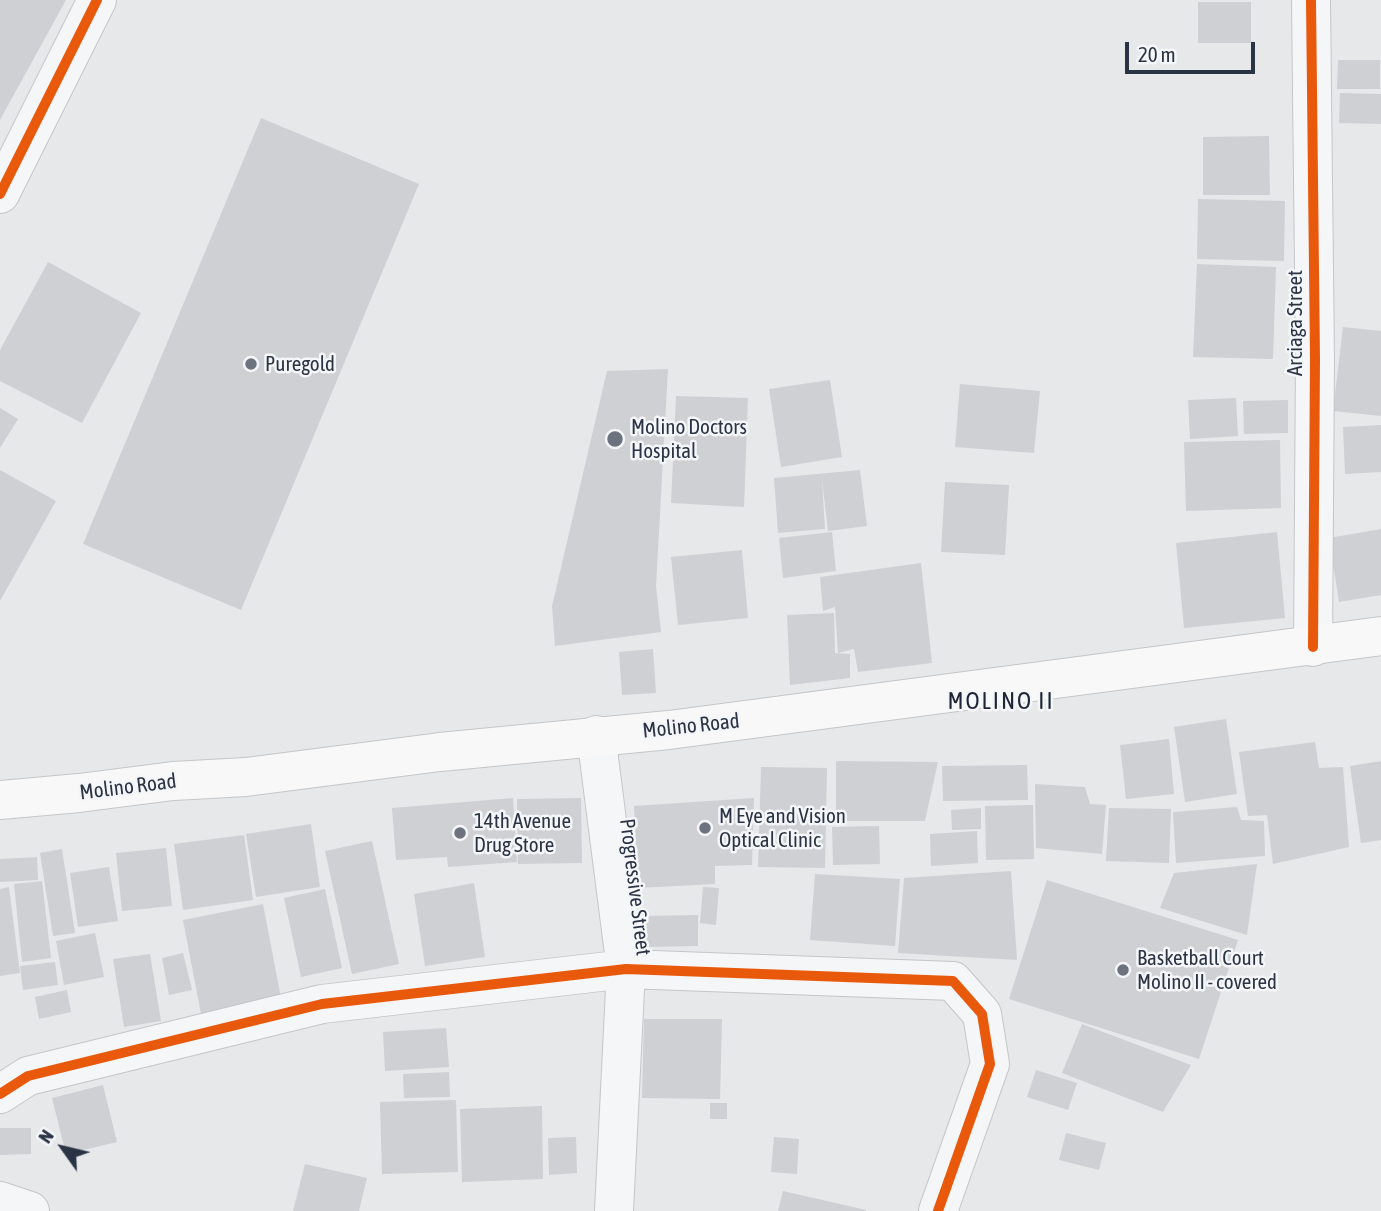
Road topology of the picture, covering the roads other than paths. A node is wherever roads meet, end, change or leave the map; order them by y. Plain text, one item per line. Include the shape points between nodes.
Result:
1 (97, 0) edge
2 (1311, 0) edge
3 (0, 194) edge
4 (1381, 636) edge
5 (1313, 647) junction
6 (596, 735) junction
7 (0, 800) edge
8 (626, 970) junction
9 (0, 1094) edge
10 (0, 1201) edge
11 (30, 1211) edge
12 (614, 1211) edge
13 (938, 1211) edge

1 - 3 street
2 - 5 street, Arciaga Street
4 - 5 main road, Molino Road
5 - 6 main road, Molino Road via 669,730
6 - 7 main road, Molino Road via 246,777
6 - 8 street, Progressive Street
8 - 9 street via 322,1004 28,1076
8 - 12 street, Progressive Street
8 - 13 street via 953,981 982,1014 990,1064
10 - 11 street

